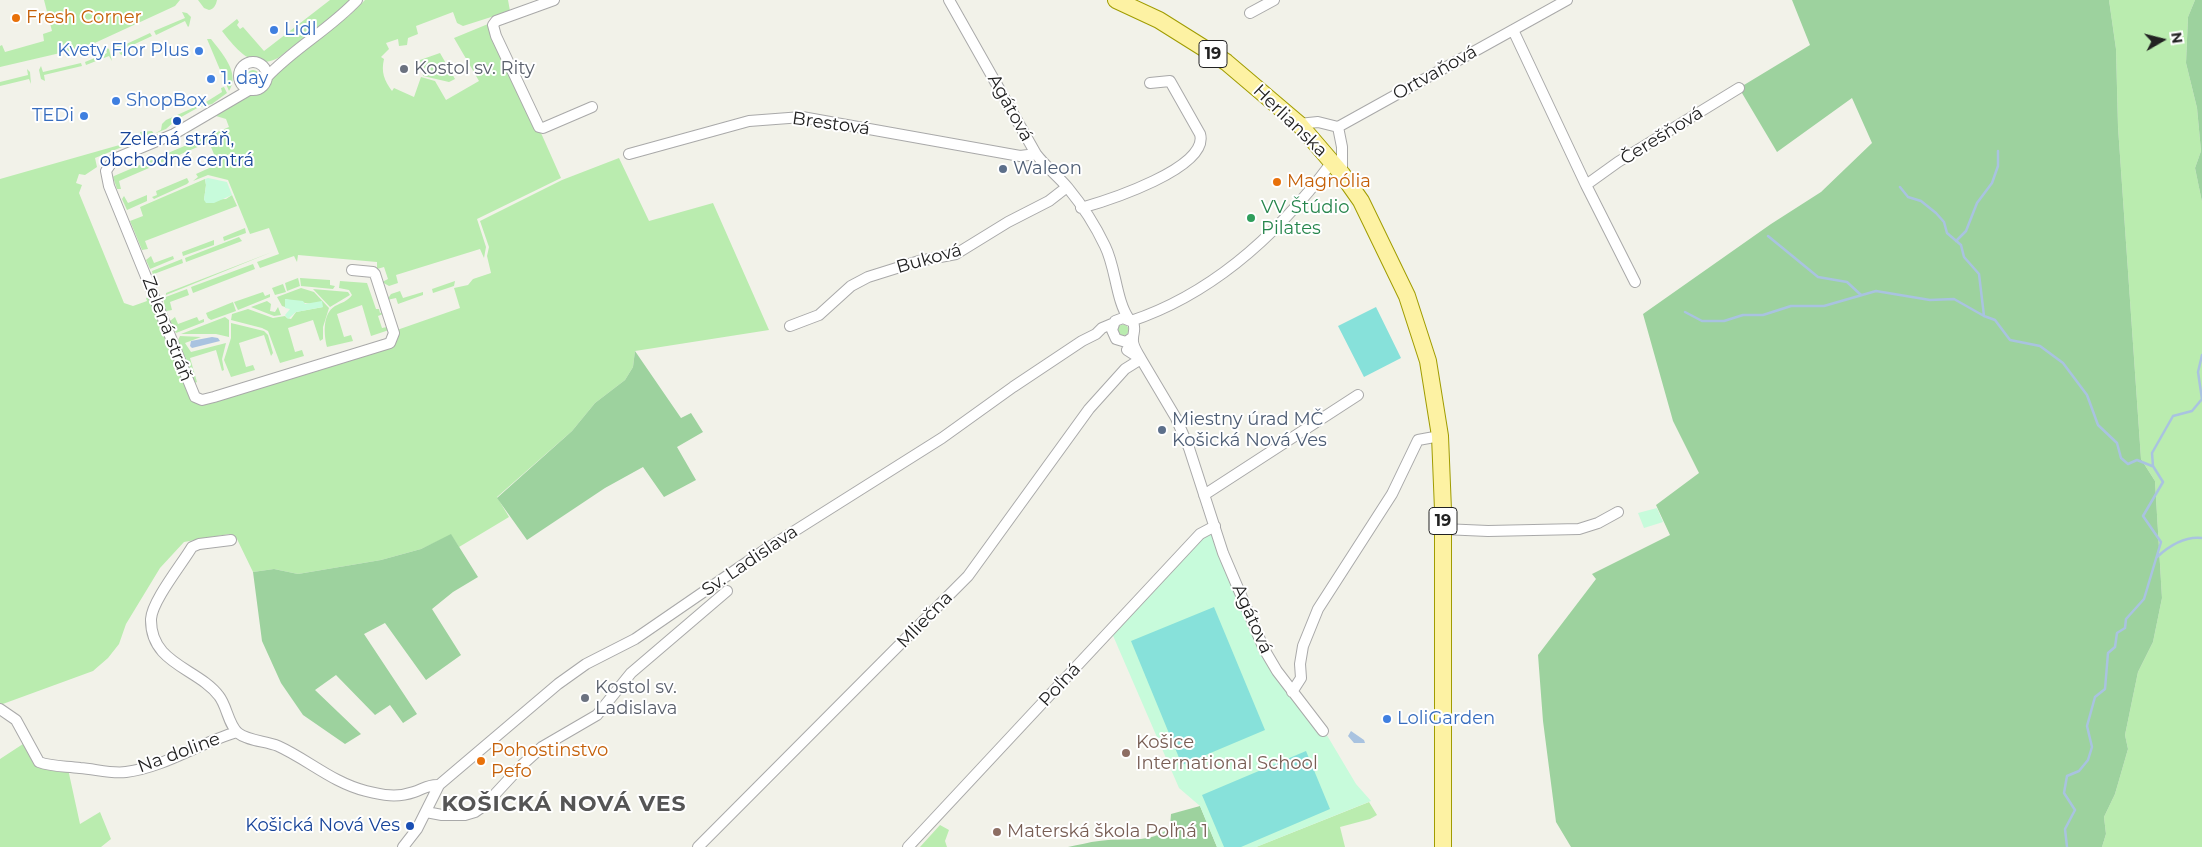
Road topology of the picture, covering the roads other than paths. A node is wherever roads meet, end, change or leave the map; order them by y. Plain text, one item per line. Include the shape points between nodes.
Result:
1 (357, 0) edge
2 (554, 0) edge
3 (949, 0) edge
4 (1116, 0) edge
5 (1274, 0) edge
6 (1567, 0) edge
7 (1250, 13) dead end
8 (1513, 30) junction
9 (284, 60) junction
10 (262, 66) junction
11 (267, 77) junction
12 (240, 81) junction
13 (1150, 83) dead end
14 (1739, 88) dead end
15 (249, 90) junction
16 (230, 102) junction
17 (592, 107) dead end
18 (1299, 124) junction
19 (1338, 127) junction
20 (628, 154) dead end
21 (1036, 154) junction
22 (1337, 168) junction
23 (1586, 185) junction
24 (1067, 187) junction
25 (1082, 208) junction
26 (352, 270) dead end
27 (1635, 282) dead end
28 (1122, 307) junction
29 (1154, 314) junction
30 (1130, 320) junction
31 (1116, 321) junction
32 (790, 326) dead end
33 (1096, 334) junction
34 (1134, 335) junction
35 (1116, 338) junction
36 (1127, 350) junction
37 (1141, 359) junction
38 (1125, 369) junction
39 (1358, 394) dead end
40 (1440, 436) junction
41 (1204, 495) junction
42 (1618, 512) dead end
43 (1215, 526) junction
44 (1443, 530) junction
45 (231, 540) dead end
46 (727, 591) dead end
47 (1292, 692) junction
48 (0, 709) edge
49 (1323, 731) dead end
50 (237, 732) junction
51 (439, 785) junction
52 (426, 812) junction
53 (403, 847) edge
54 (698, 847) edge
55 (908, 847) edge
56 (1443, 847) edge

1 - 9 street, Zelená stráň
2 - 17 street via 494,23 496,36 538,127 543,128
3 - 21 street, Agátová
4 - 18 main road, Herlianska / 19 via 1159,20 1226,62
5 - 7 street
6 - 8 street, Ortvaňová
8 - 19 street, Ortvaňová
8 - 23 street
9 - 10 street, Zelená stráň
9 - 11 street, Zelená stráň
10 - 11 street
10 - 12 street, Zelená stráň via 246,65 240,72
11 - 15 street, Zelená stráň via 261,88
12 - 15 street
12 - 16 street, Zelená stráň
13 - 25 street via 1170,81 1200,134 1199,146 1182,166 1164,176
14 - 23 street, Čerešňová
15 - 16 street, Zelená stráň
16 - 26 street, Zelená stráň via 174,134 114,159 106,171 195,397 202,400 214,397 390,343 394,333 375,274
18 - 19 street via 1318,122
18 - 22 main road, Herlianska / 19
19 - 22 street via 1343,153
20 - 21 street, Brestová via 748,121 802,117 1020,156
21 - 24 street, Agátová
22 - 29 street via 1310,190 1246,257 1194,293
22 - 40 main road, Herlianska / 19 via 1361,201 1407,296 1433,383
23 - 27 street
24 - 25 street, Agátová
24 - 32 street, Buková via 1049,201 956,254 868,277 851,286 819,315
25 - 28 street, Agátová via 1105,245 1114,268
28 - 30 street
28 - 31 street
29 - 30 street
29 - 34 street
30 - 31 street
30 - 34 street via 1135,327
31 - 33 street, Sv. Ladislava
31 - 35 street via 1112,330
33 - 35 street
33 - 51 street, Sv. Ladislava via 942,438 766,549 635,639 586,664
34 - 35 street via 1126,342
34 - 37 street, Agátová
35 - 36 street
36 - 37 street
36 - 38 street
37 - 38 street, Mliečna
37 - 41 street, Agátová via 1176,418
38 - 54 street, Mliečna via 1089,409 968,576
39 - 41 street
40 - 44 main road, 19
40 - 47 street via 1418,440 1392,494 1322,602 1303,646 1301,678
41 - 43 street, Agátová
42 - 44 street via 1578,529
43 - 47 street, Agátová via 1252,622 1277,671
43 - 55 street, Poľná via 1200,534
44 - 56 main road, 19
45 - 50 street, Na doline via 192,547 155,605 151,619 160,649 220,696
46 - 52 street, Sv. Ladislava via 631,673 597,715 542,747 485,805 465,815 442,816
47 - 49 street, Agátová
48 - 50 street, Na doline via 16,720 39,762 112,772 158,764
50 - 51 street, Na doline via 275,744 344,783 363,790 396,796 432,784
51 - 52 street, Sv. Ladislava
52 - 53 street, Sv. Ladislava

